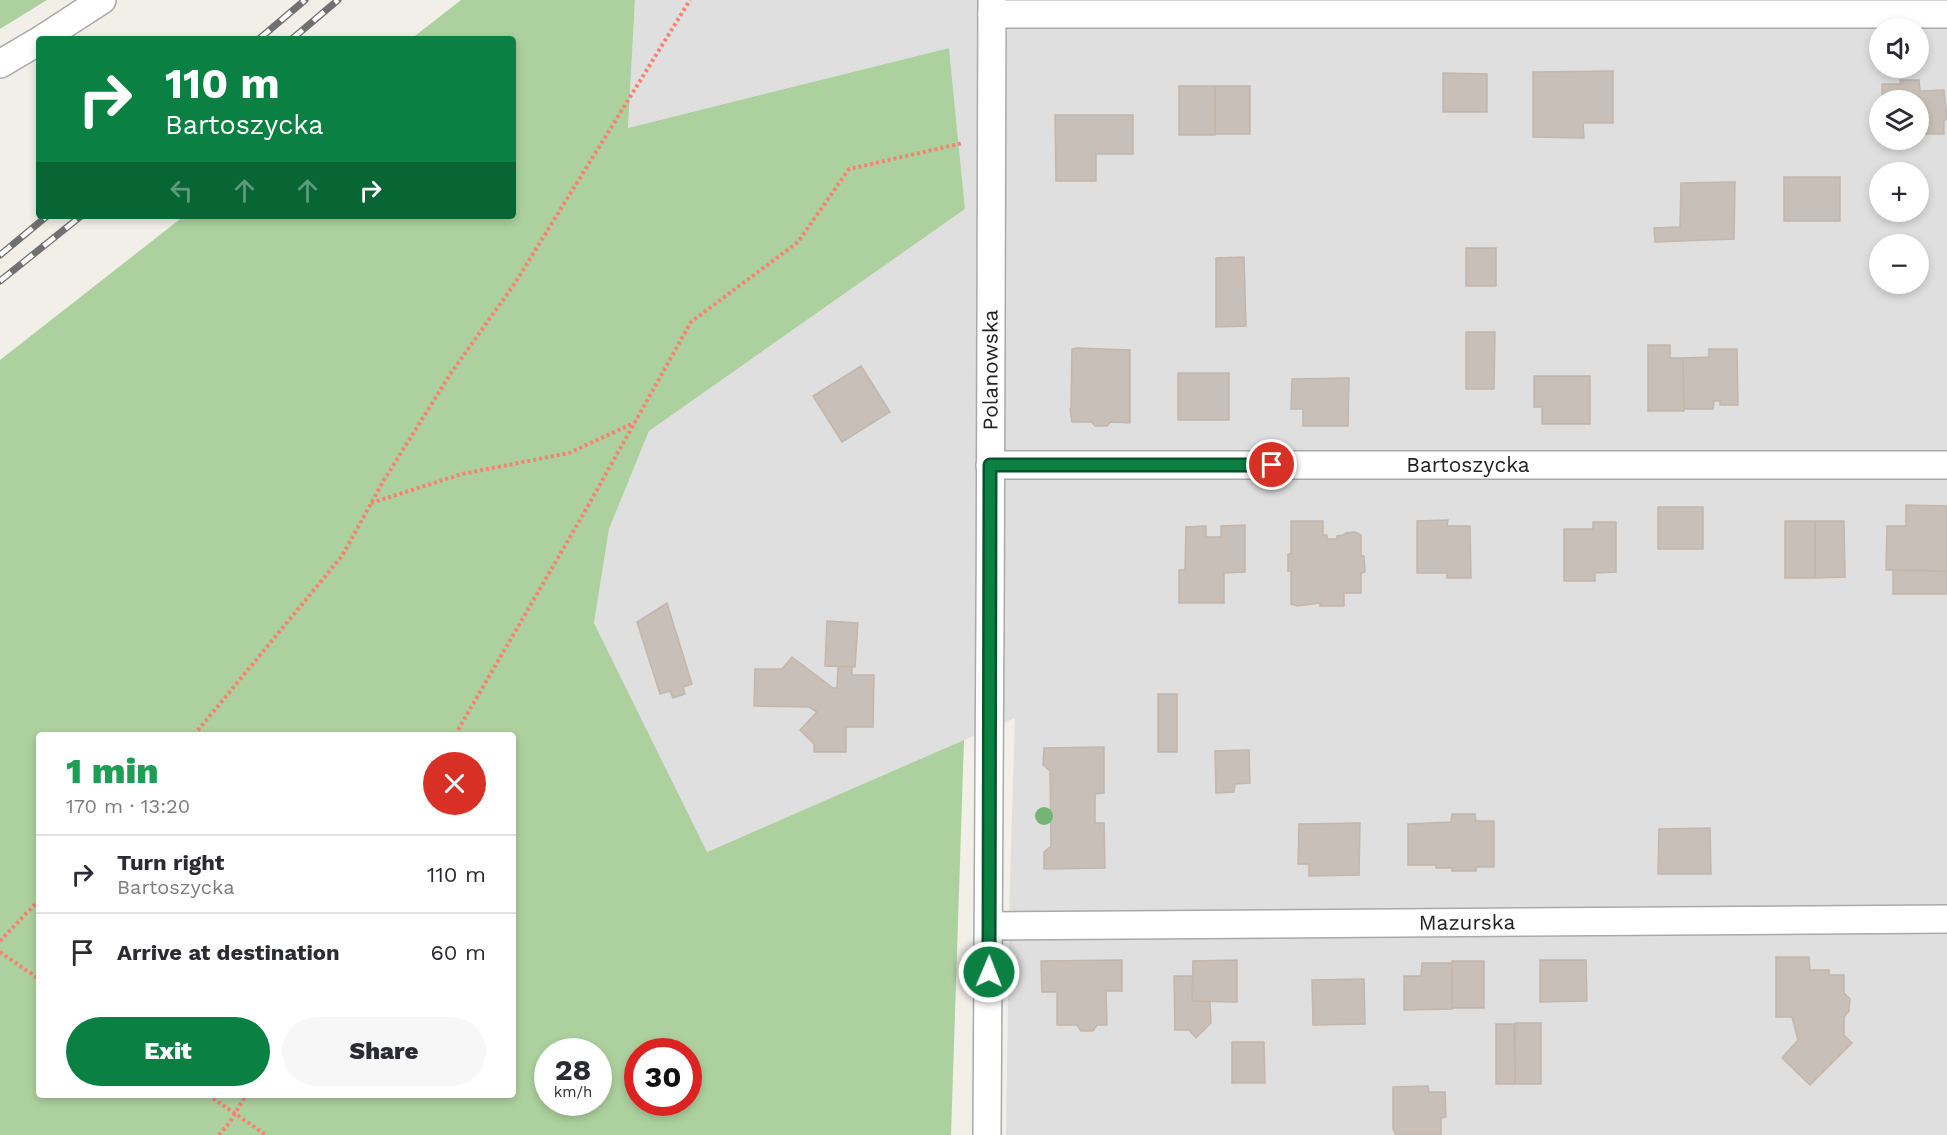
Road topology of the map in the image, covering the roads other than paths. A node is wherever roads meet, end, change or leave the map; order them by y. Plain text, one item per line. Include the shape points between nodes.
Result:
1 (102, 0) edge
2 (992, 7) edge
3 (1947, 14) edge
4 (46, 36) edge
5 (36, 42) edge
6 (0, 64) edge
7 (990, 465) junction
8 (1947, 465) edge
9 (1947, 919) edge
10 (989, 926) junction
11 (987, 1135) edge

1 - 4 street
2 - 3 street
2 - 7 street, Polanowska
5 - 6 street
7 - 8 street, Bartoszycka
7 - 10 street, Polanowska
9 - 10 street, Mazurska
10 - 11 street, Polanowska

